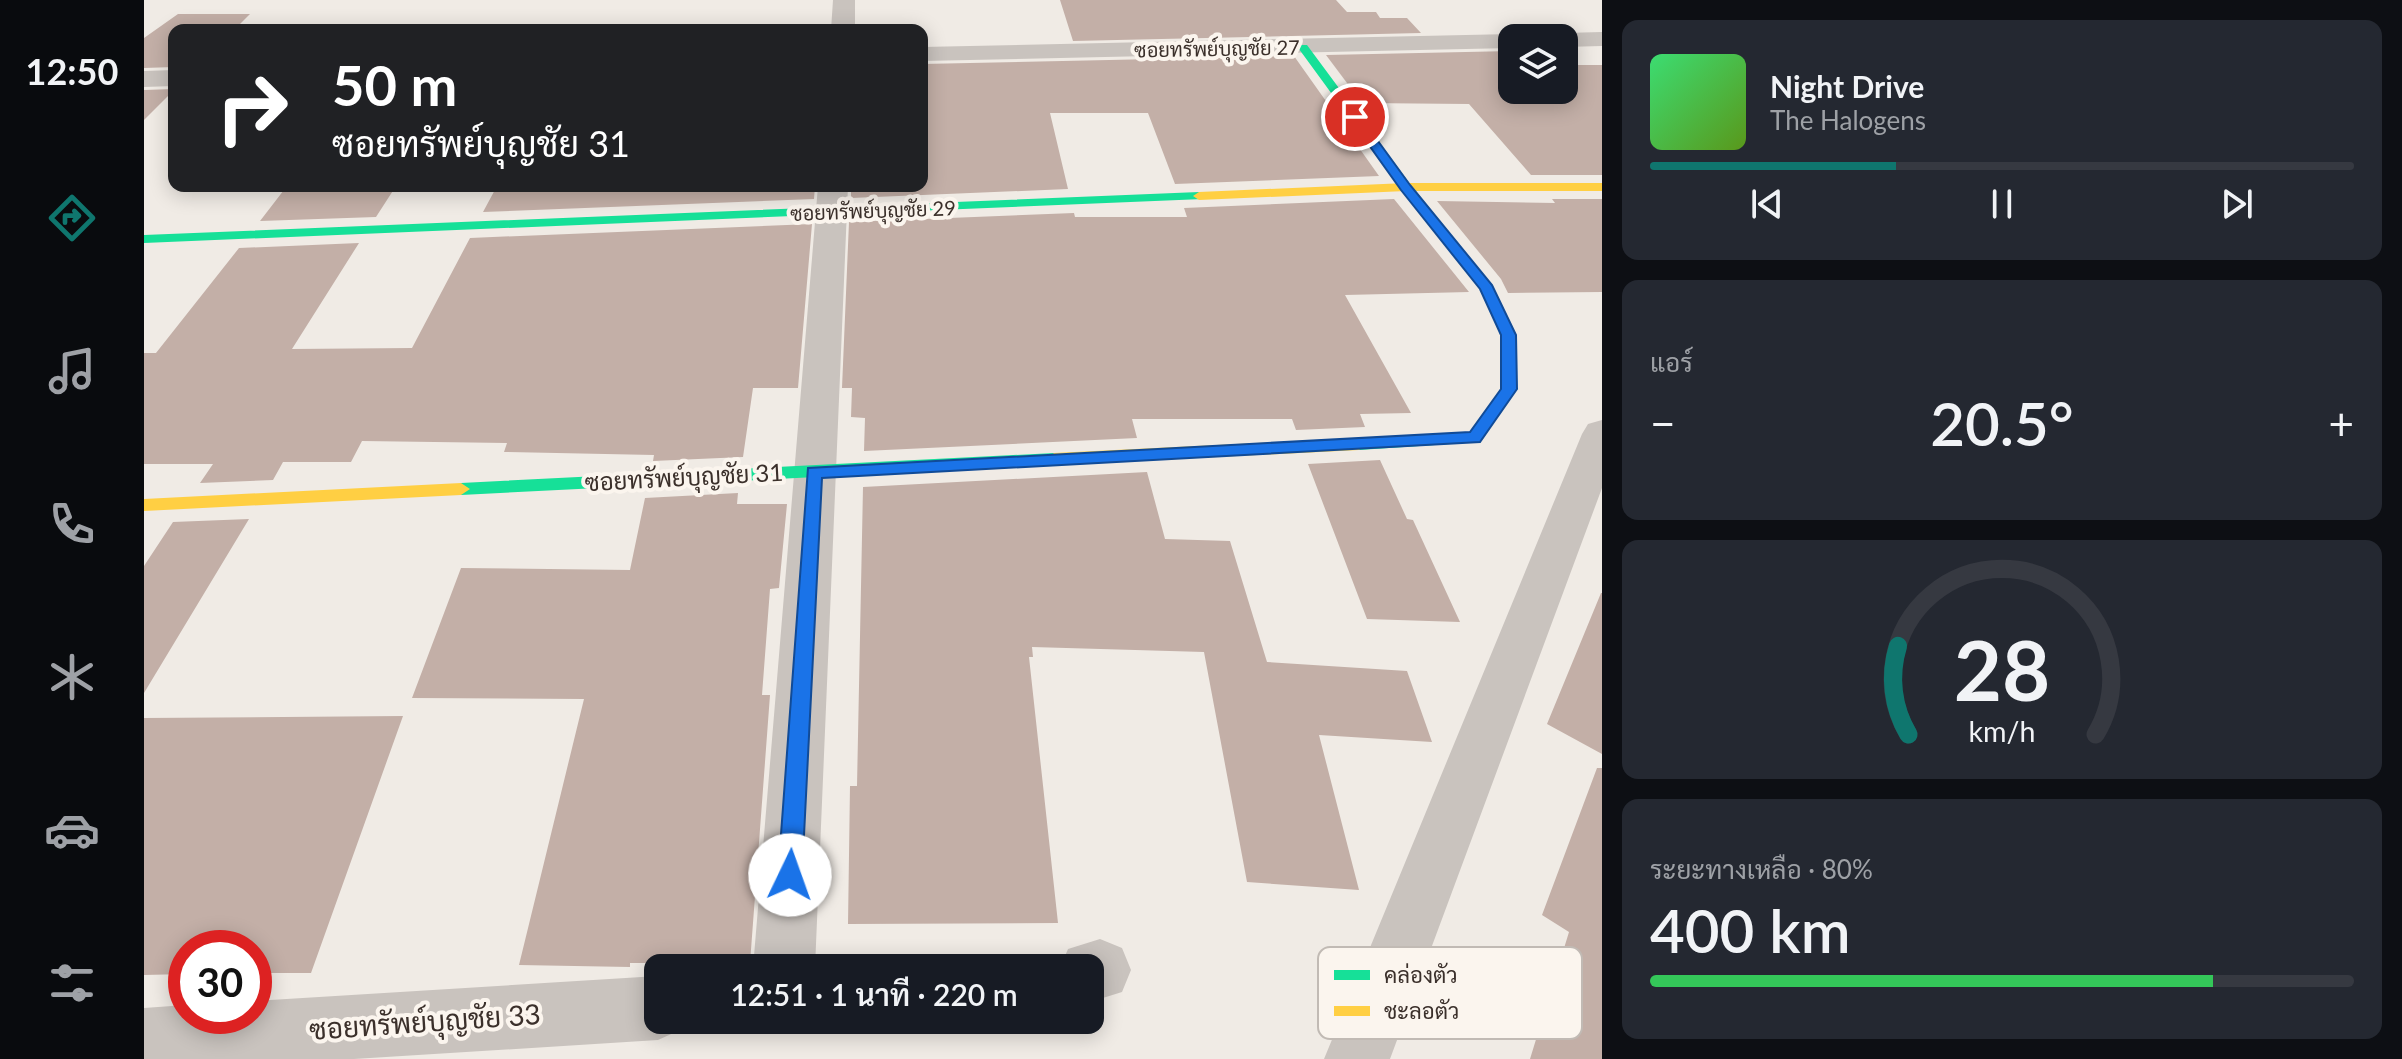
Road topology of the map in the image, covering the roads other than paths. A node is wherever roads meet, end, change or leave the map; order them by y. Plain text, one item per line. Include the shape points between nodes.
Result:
1 (844, 0) edge
2 (843, 24) edge
3 (1602, 39) edge
4 (1578, 40) edge
5 (1498, 41) edge
6 (1303, 47) junction
7 (928, 54) edge
8 (168, 78) edge
9 (144, 79) edge
10 (1406, 187) junction
11 (1602, 187) edge
12 (832, 200) edge
13 (144, 239) edge
14 (1602, 434) edge
15 (814, 472) junction
16 (144, 505) edge
17 (1401, 947) edge
18 (785, 954) edge
19 (644, 1009) edge
20 (1365, 1039) edge
21 (144, 1040) edge
22 (1357, 1059) edge

1 - 2 street
3 - 4 street
5 - 6 street, ซอยทรัพย์บุญชัย 27
6 - 7 street, ซอยทรัพย์บุญชัย 27
6 - 10 street, ซอยทรัพย์บุญชัย 31
8 - 9 street
10 - 11 street, ซอยทรัพย์บุญชัย 29
10 - 12 street, ซอยทรัพย์บุญชัย 29
10 - 15 street, ซอยทรัพย์บุญชัย 31 via 1487,288 1509,335 1509,389 1474,438
12 - 13 street, ซอยทรัพย์บุญชัย 29
12 - 15 street
14 - 17 street
15 - 16 street, ซอยทรัพย์บุญชัย 31
15 - 18 street
19 - 21 street, ซอยทรัพย์บุญชัย 33
20 - 22 street

